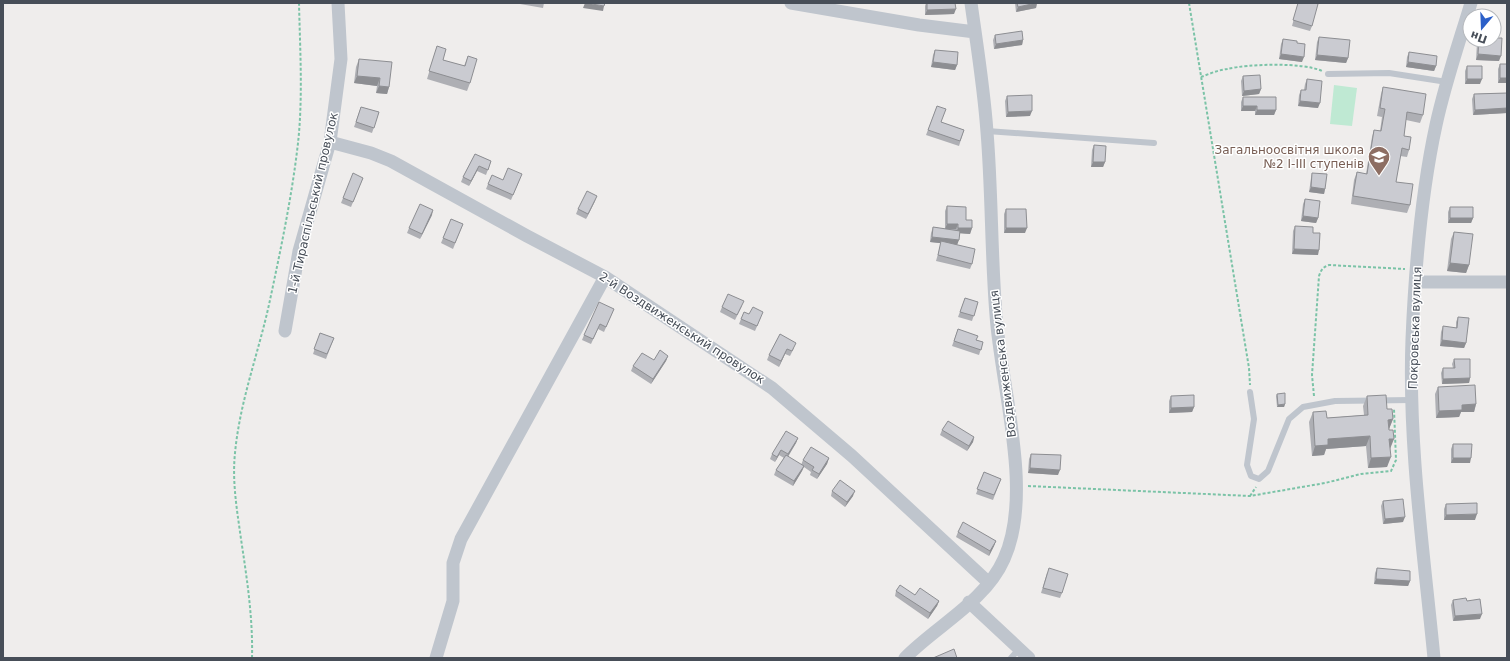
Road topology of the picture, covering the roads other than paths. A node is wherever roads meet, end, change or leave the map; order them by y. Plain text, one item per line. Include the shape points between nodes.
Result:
1 (338, 3) edge
2 (791, 3) edge
3 (971, 3) edge
4 (1471, 3) edge
5 (975, 32) junction
6 (1328, 74) road end
7 (1447, 82) junction
8 (987, 131) junction
9 (330, 142) junction
10 (1154, 143) dead end
11 (1416, 276) junction
12 (605, 277) junction
13 (1507, 282) edge
14 (285, 331) dead end
15 (1250, 392) road end
16 (1412, 400) junction
17 (988, 583) junction
18 (968, 602) junction
19 (1015, 654) edge
20 (436, 658) edge
21 (905, 658) edge
22 (1029, 658) edge
23 (1434, 658) edge

1 - 9 street, 1-й Тираспільський провулок via 341,58
2 - 5 street
3 - 5 street, Воздвиженська вулиця
4 - 7 street, Покровська вулиця
5 - 8 street, Воздвиженська вулиця
6 - 7 lane via 1389,73
7 - 11 street, Покровська вулиця via 1431,155
8 - 10 lane
8 - 17 street, Воздвиженська вулиця via 996,316 1016,485 1015,511 1009,544 998,571
9 - 12 street, 2-й Воздвиженський провулок via 391,161
9 - 14 street, 1-й Тираспільський провулок via 299,251
11 - 13 street
11 - 16 street, Покровська вулиця
12 - 17 street, 2-й Воздвиженський провулок via 772,388 852,456
12 - 20 street via 460,539 454,563 452,601
15 - 16 lane via 1254,419 1247,465 1251,476 1259,479 1268,471 1285,428 1294,413 1302,406 1315,403
16 - 23 street, Покровська вулиця
17 - 18 street, Воздвиженська вулиця
18 - 19 street
18 - 21 street, Воздвиженська вулиця
19 - 22 street

